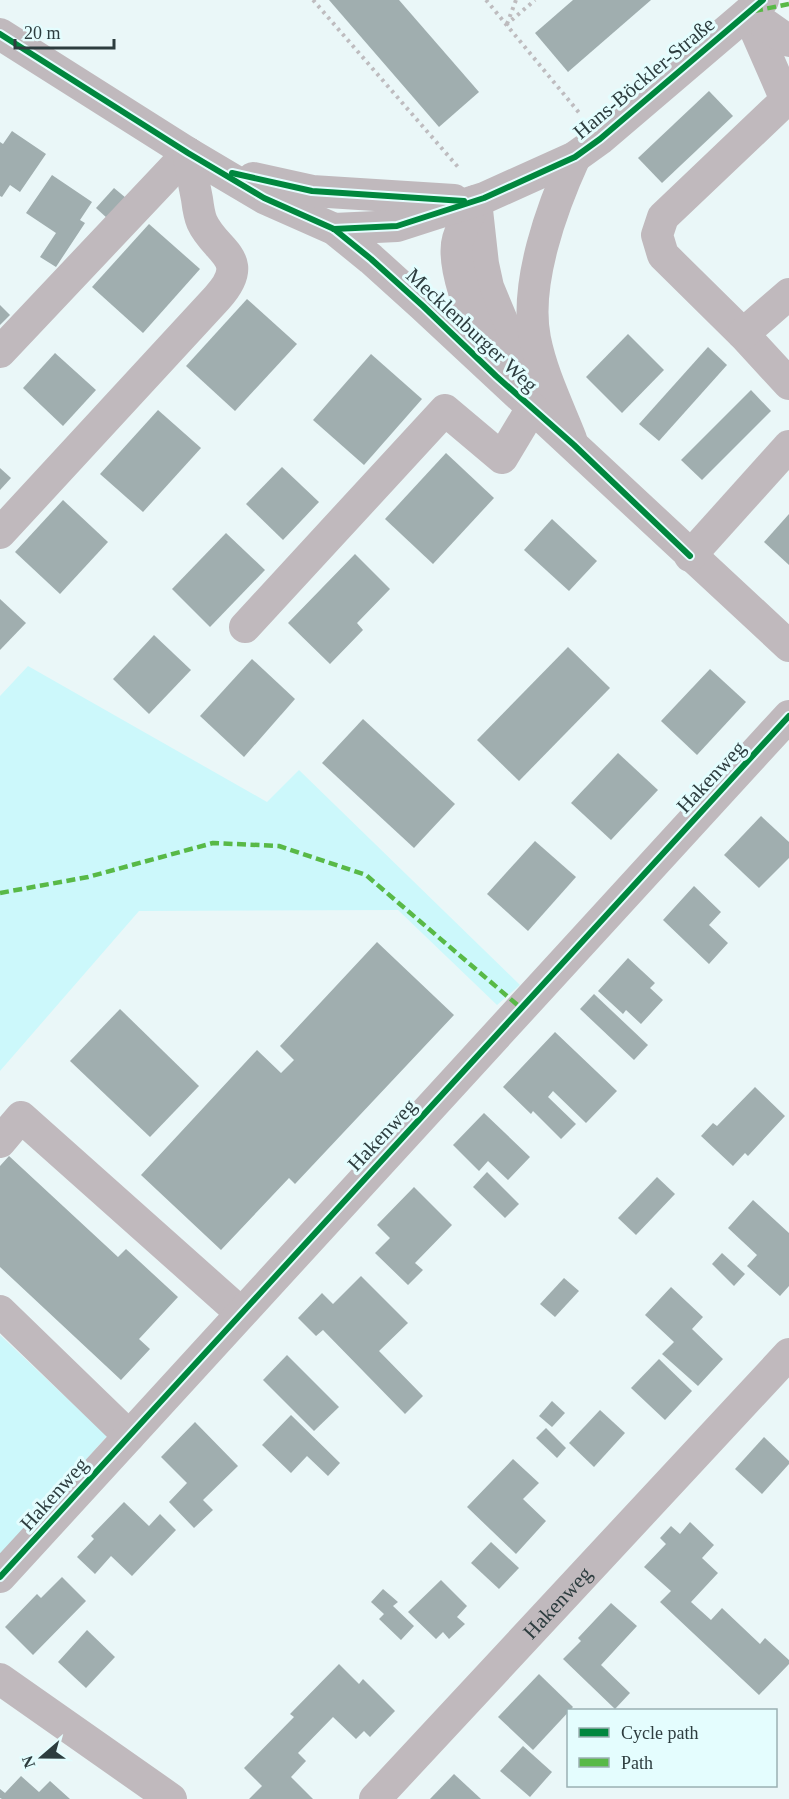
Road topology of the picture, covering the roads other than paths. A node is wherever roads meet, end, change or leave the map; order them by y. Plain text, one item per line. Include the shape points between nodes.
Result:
1 (755, 6) edge
2 (0, 34) edge
3 (789, 41) edge
4 (788, 101) edge
5 (575, 157) junction
6 (198, 158) junction
7 (480, 200) junction
8 (334, 229) junction
9 (789, 294) edge
10 (743, 334) junction
11 (0, 352) edge
12 (496, 375) junction
13 (789, 384) edge
14 (532, 408) junction
15 (574, 445) junction
16 (789, 446) edge
17 (0, 533) edge
18 (690, 556) junction
19 (245, 627) dead end
20 (789, 646) edge
21 (789, 716) edge
22 (0, 1142) edge
23 (0, 1311) edge
24 (241, 1313) junction
25 (789, 1354) edge
26 (129, 1436) junction
27 (0, 1577) edge
28 (0, 1679) edge
29 (171, 1799) edge
30 (375, 1799) edge

1 - 3 street
1 - 4 street
1 - 5 street, Hans-Böckler-Straße via 600,140
2 - 6 street, Mecklenburger Weg
4 - 10 street via 663,217 657,235 663,255
5 - 7 street, Hans-Böckler-Straße
5 - 15 street, Mecklenburger Weg via 541,249 533,298 537,347
6 - 7 street, Mecklenburger Weg via 229,172 312,191
6 - 8 street, Mecklenburger Weg via 264,198
6 - 11 street
6 - 17 street via 201,220 227,253 232,276 225,289
7 - 8 street, Hans-Böckler-Straße via 397,226
7 - 12 street, Mecklenburger Weg via 457,240 457,264 459,280
7 - 15 street, Mecklenburger Weg via 488,287 513,347
8 - 12 street, Mecklenburger Weg
9 - 10 street
10 - 13 street
12 - 14 street, Mecklenburger Weg
14 - 15 street, Mecklenburger Weg
14 - 19 street via 502,458 445,410
15 - 18 street, Mecklenburger Weg
16 - 18 street
18 - 20 street, Mecklenburger Weg
21 - 24 street, Hakenweg
22 - 24 street via 21,1117
23 - 26 street
24 - 26 street, Hakenweg
25 - 30 street, Hakenweg
26 - 27 street, Hakenweg
28 - 29 street

